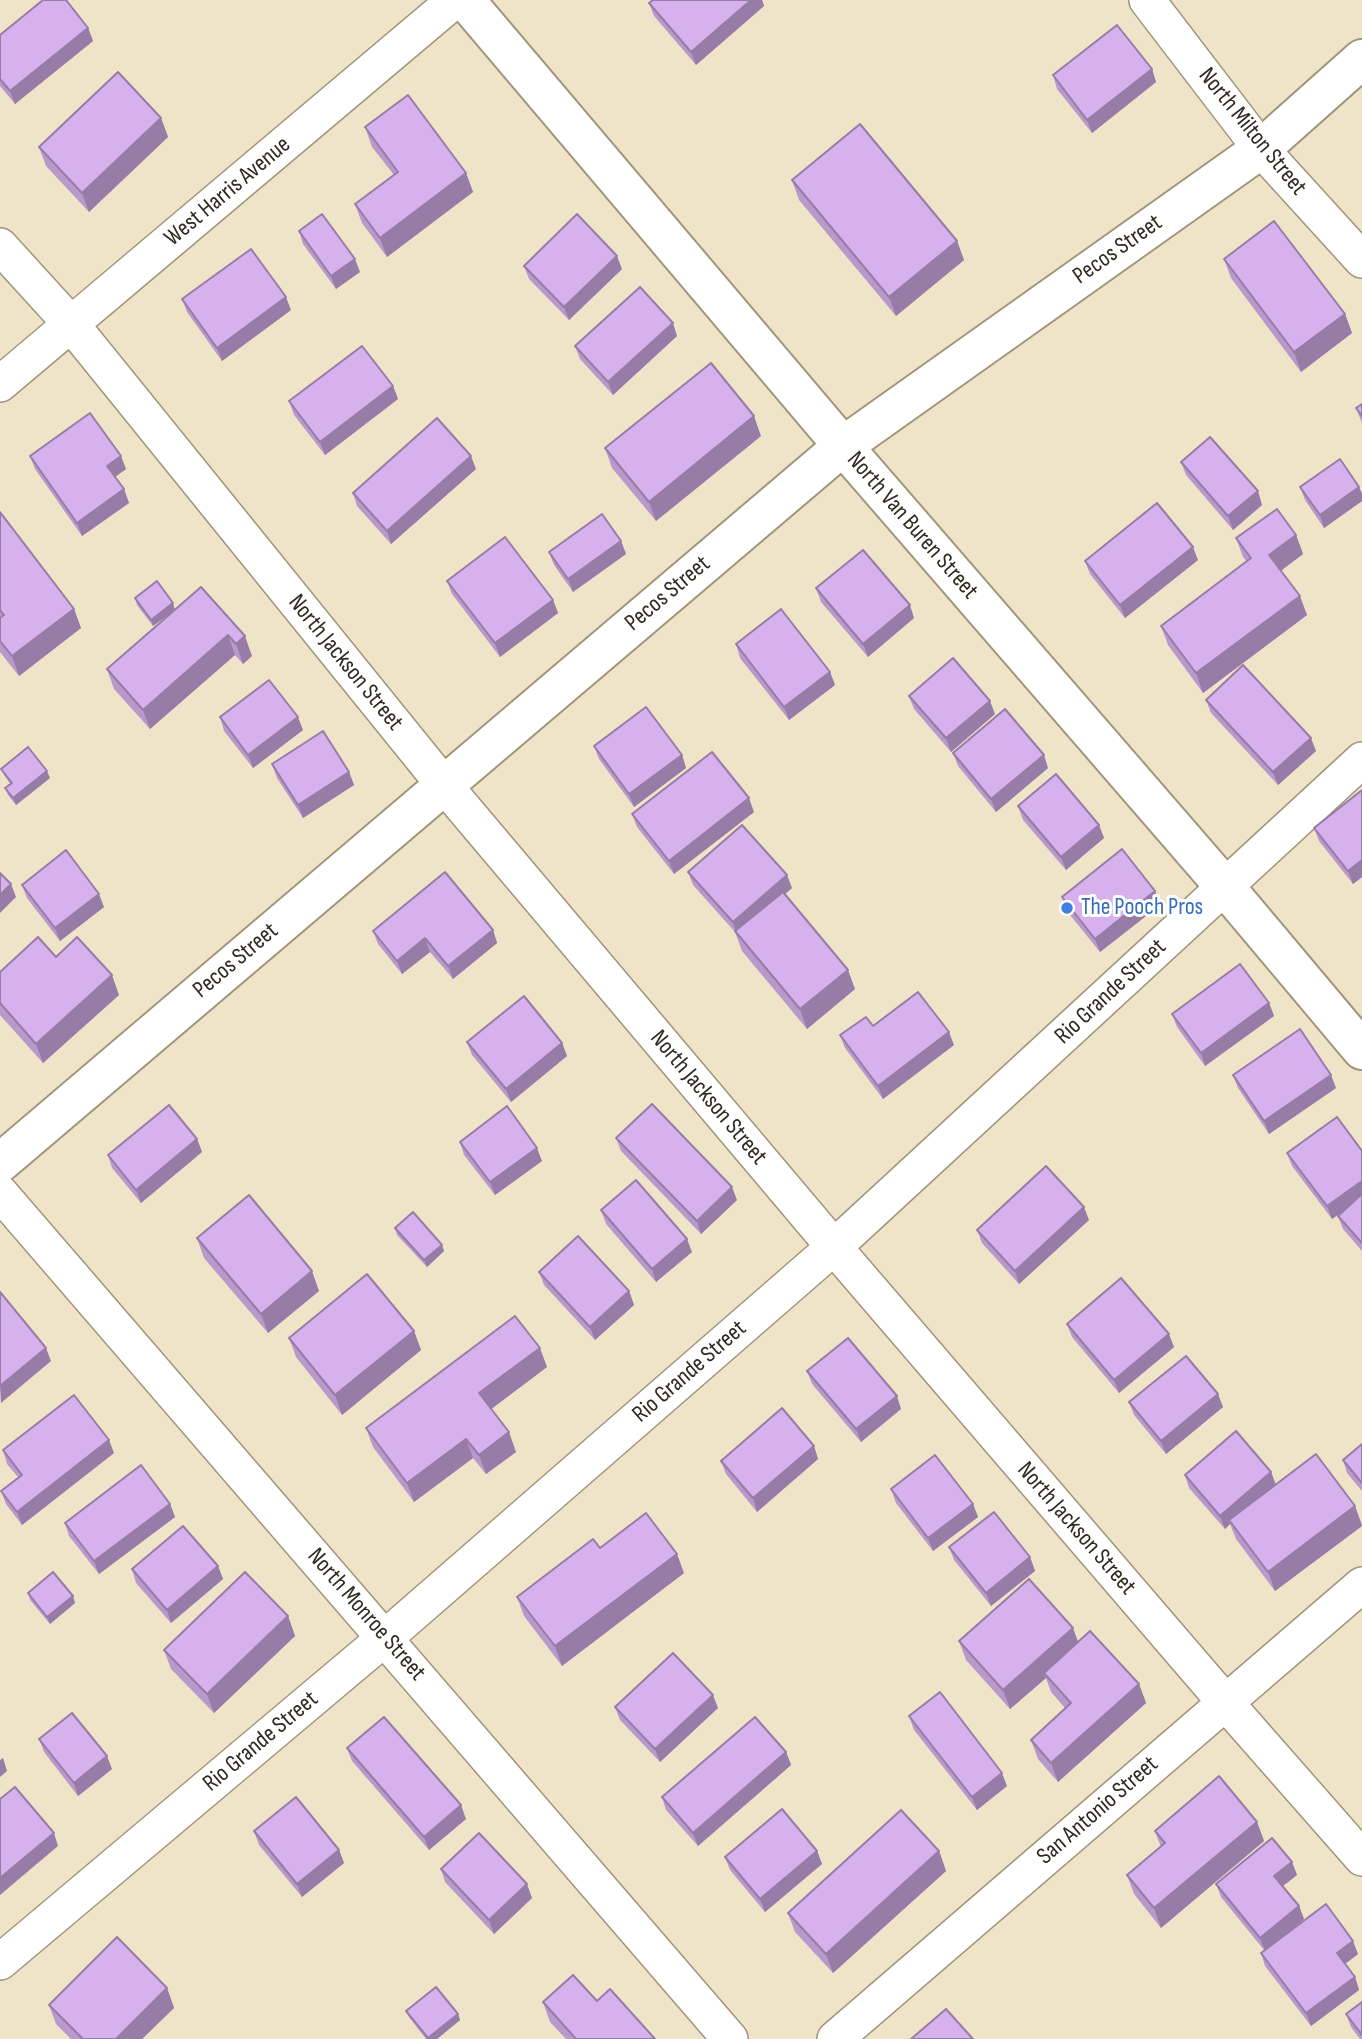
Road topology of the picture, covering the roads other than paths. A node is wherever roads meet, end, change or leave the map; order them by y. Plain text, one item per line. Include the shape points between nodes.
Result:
1 (455, 0) edge
2 (465, 0) edge
3 (1147, 0) edge
4 (1362, 59) edge
5 (1261, 149) junction
6 (0, 246) edge
7 (1362, 260) edge
8 (71, 324) junction
9 (0, 384) edge
10 (843, 446) junction
11 (1362, 760) edge
12 (444, 785) junction
13 (1225, 887) junction
14 (1362, 1050) edge
15 (0, 1163) edge
16 (0, 1193) edge
17 (834, 1247) junction
18 (1362, 1585) edge
19 (386, 1637) junction
20 (1225, 1702) junction
21 (1362, 1858) edge
22 (0, 1962) edge
23 (730, 2039) edge
24 (835, 2039) edge

1 - 8 street, West Harris Avenue
2 - 10 street, North Van Buren Street
3 - 5 street, North Milton Street
4 - 5 street, Pecos Street
5 - 7 street, North Milton Street
5 - 10 street, Pecos Street
6 - 8 street, North Jackson Street
8 - 9 street, West Harris Avenue
8 - 12 street, North Jackson Street
10 - 12 street, Pecos Street
10 - 13 street, North Van Buren Street
11 - 13 street, Rio Grande Street
12 - 15 street, Pecos Street
12 - 17 street, North Jackson Street
13 - 14 street, North Van Buren Street
13 - 17 street, Rio Grande Street
16 - 19 street, North Monroe Street
17 - 19 street, Rio Grande Street
17 - 20 street, North Jackson Street
18 - 20 street, San Antonio Street
19 - 22 street, Rio Grande Street
19 - 23 street, North Monroe Street
20 - 21 street, North Jackson Street
20 - 24 street, San Antonio Street

